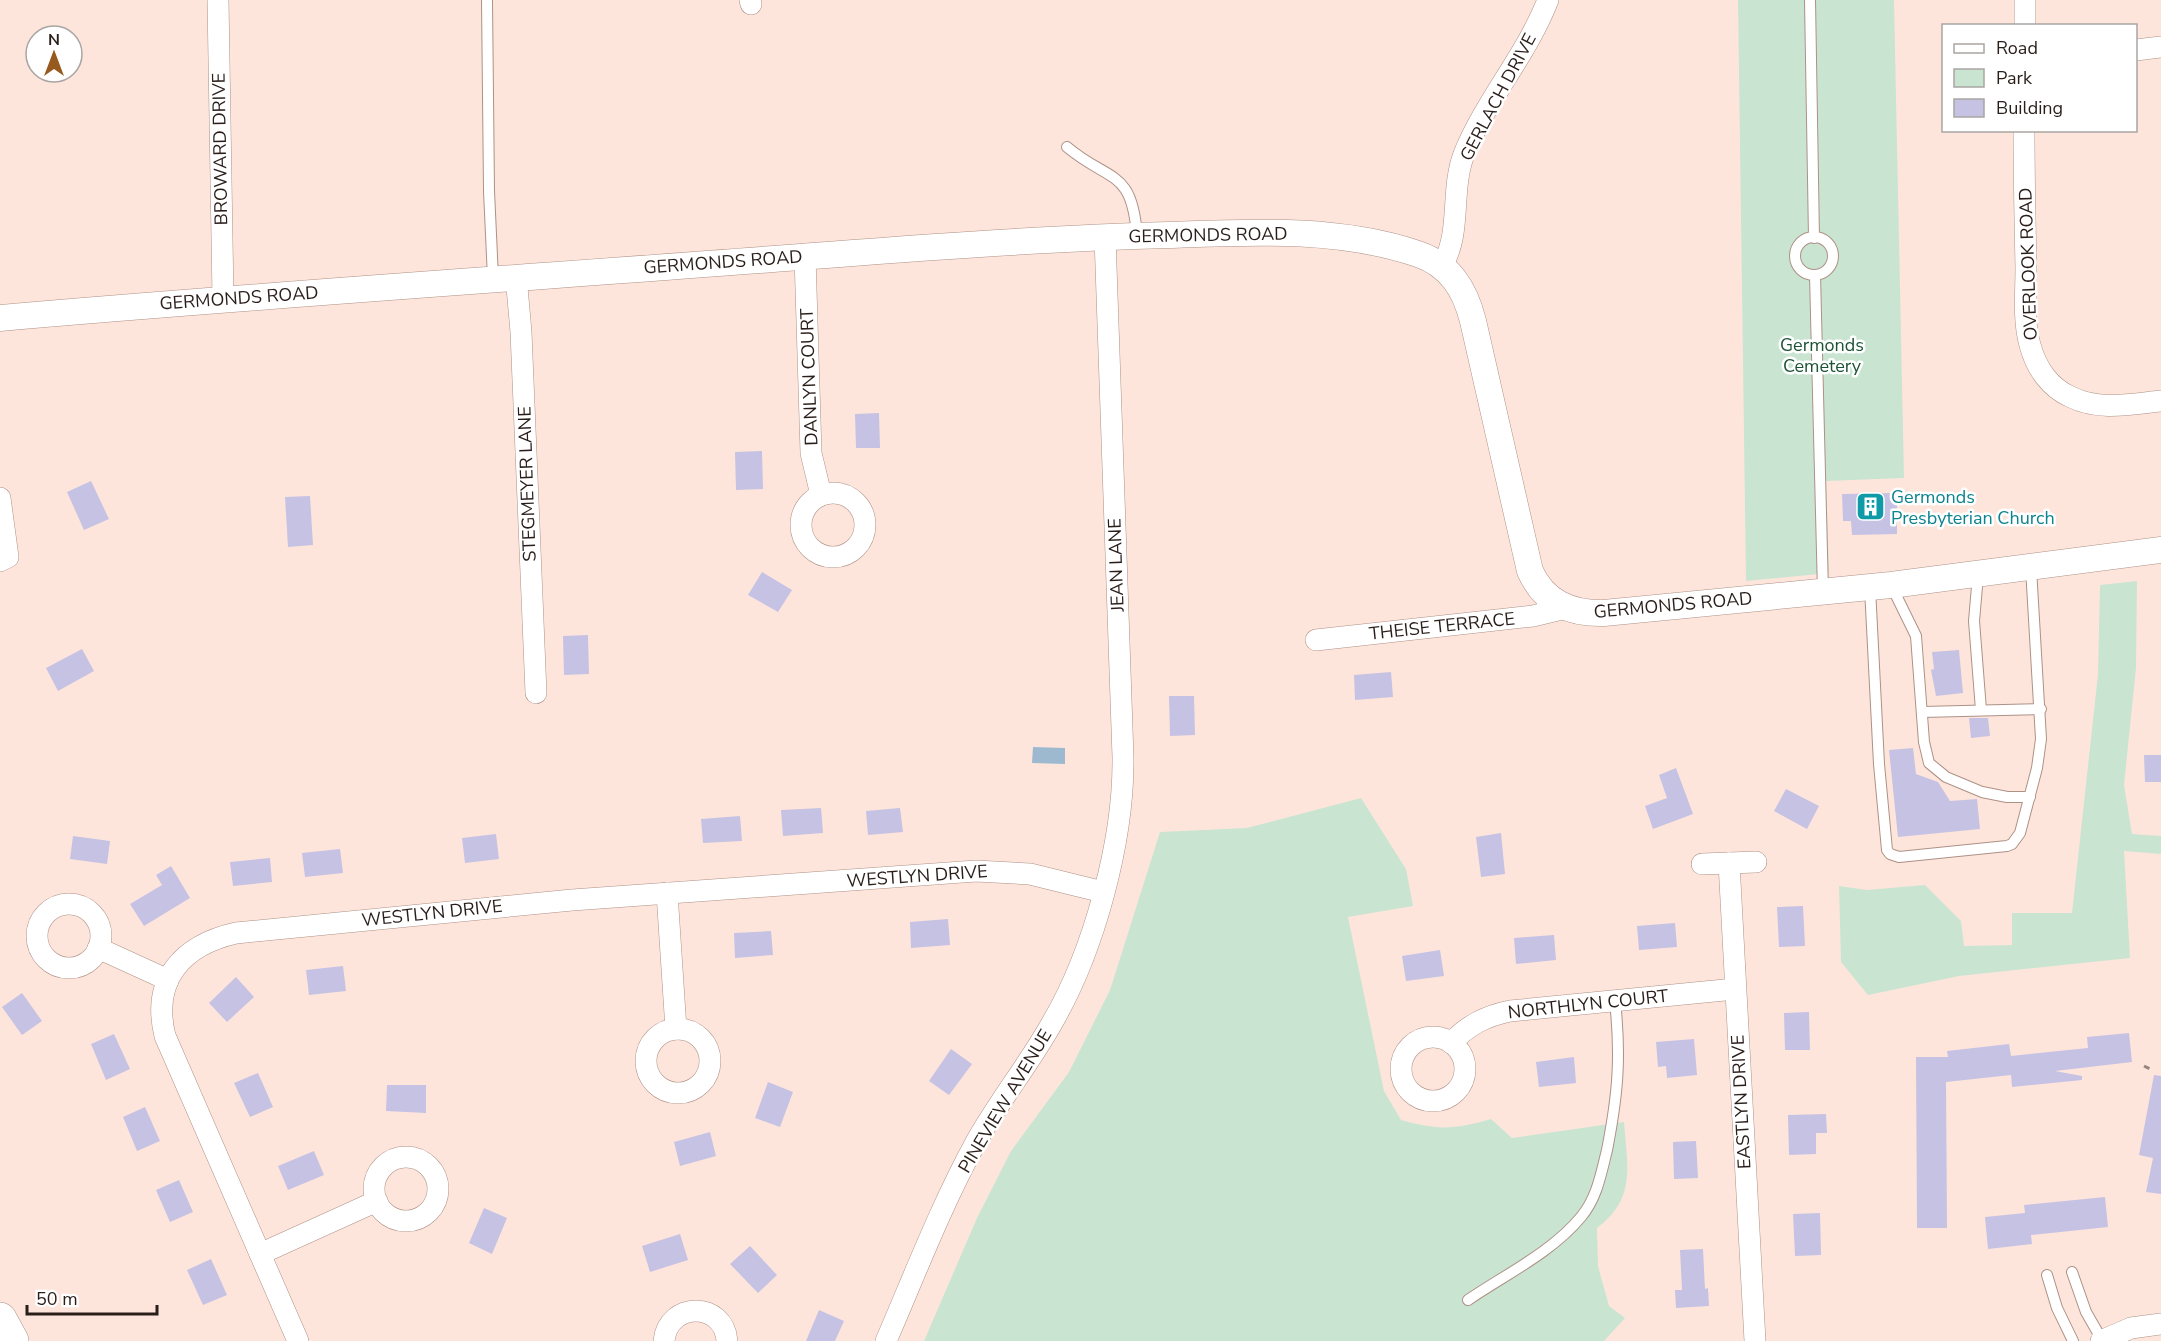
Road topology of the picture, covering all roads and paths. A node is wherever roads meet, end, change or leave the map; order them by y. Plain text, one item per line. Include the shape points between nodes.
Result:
1 (218, 0) edge
2 (487, 0) edge
3 (1548, 0) edge
4 (1810, 0) edge
5 (2025, 0) edge
6 (2025, 24) edge
7 (2161, 47) edge
8 (2137, 50) edge
9 (2024, 132) edge
10 (1067, 147) dead end
11 (1137, 236) junction
12 (1105, 237) junction
13 (1814, 238) junction
14 (805, 256) junction
15 (1442, 266) junction
16 (1815, 275) junction
17 (505, 277) junction
18 (223, 298) junction
19 (0, 318) edge
20 (2161, 401) edge
21 (821, 495) dead end
22 (0, 498) edge
23 (2161, 550) edge
24 (0, 561) edge
25 (2031, 568) junction
26 (1978, 575) junction
27 (1880, 586) junction
28 (1823, 592) junction
29 (1566, 608) junction
30 (1316, 640) dead end
31 (536, 693) dead end
32 (2040, 709) junction
33 (1981, 710) junction
34 (1922, 712) junction
35 (2030, 797) junction
36 (1756, 862) dead end
37 (1729, 863) junction
38 (1702, 864) dead end
39 (1103, 892) junction
40 (667, 893) junction
41 (98, 948) dead end
42 (168, 980) junction
43 (1735, 989) junction
44 (1615, 1001) junction
45 (676, 1029) dead end
46 (1451, 1043) dead end
47 (2144, 1066) dead end
48 (2150, 1069) dead end
49 (377, 1201) dead end
50 (260, 1254) junction
51 (2072, 1272) dead end
52 (2047, 1275) dead end
53 (1468, 1300) dead end
54 (0, 1319) edge
55 (2161, 1324) edge
56 (12, 1341) edge
57 (298, 1341) edge
58 (664, 1341) edge
59 (727, 1341) edge
60 (886, 1341) edge
61 (1755, 1341) edge
62 (2073, 1341) edge
63 (2101, 1341) edge

1 - 18 street, BROWARD DRIVE
2 - 17 lane via 489,191
3 - 15 street, GERLACH DRIVE via 1463,157 1452,244
4 - 13 lane
5 - 6 street
7 - 8 street
9 - 20 street, OVERLOOK ROAD via 2026,315 2030,347 2043,375 2060,391 2087,403 2107,406
10 - 11 lane via 1083,161 1121,182 1130,195
11 - 12 street, GERMONDS ROAD
11 - 15 street, GERMONDS ROAD via 1330,236 1398,248
12 - 14 street, GERMONDS ROAD
12 - 39 street, JEAN LANE via 1123,779 1120,819
13 - 16 lane via 1829,245 1833,258 1826,271
13 - 16 lane via 1802,242 1795,257 1803,271
14 - 17 street, GERMONDS ROAD
14 - 21 street, DANLYN COURT via 811,453
15 - 29 street, GERMONDS ROAD via 1458,283 1470,311 1530,571 1545,594
16 - 28 lane
17 - 18 street, GERMONDS ROAD
17 - 31 street, STEGMEYER LANE via 521,332
18 - 19 street, GERMONDS ROAD
22 - 24 street via 8,556
23 - 25 street, GERMONDS ROAD
25 - 26 street, GERMONDS ROAD
25 - 32 lane
26 - 27 street, GERMONDS ROAD
26 - 33 lane via 1974,621
27 - 28 street, GERMONDS ROAD
27 - 34 lane via 1916,636
27 - 35 lane via 1879,764 1890,854 1899,857 2012,844 2020,833
28 - 29 street, GERMONDS ROAD via 1611,612
29 - 30 street, THEISE TERRACE via 1533,616
32 - 33 lane
32 - 35 lane via 2041,749
33 - 34 lane
34 - 35 lane via 1925,754 1936,771 1990,794
36 - 37 street
37 - 38 street
37 - 43 street, EASTLYN DRIVE
39 - 40 street, WESTLYN DRIVE via 1030,874 983,871
39 - 60 street, PINEVIEW AVENUE via 1062,1006 969,1155
40 - 42 street, WESTLYN DRIVE via 236,933 194,948
40 - 45 street
41 - 42 street
42 - 50 street, WESTLYN DRIVE via 161,1013 165,1036
43 - 44 street, NORTHLYN COURT
43 - 61 street, EASTLYN DRIVE
44 - 46 street, NORTHLYN COURT via 1497,1014 1471,1025
44 - 53 lane via 1619,1084 1594,1197 1556,1242
47 - 48 path
49 - 50 street
50 - 57 street, WESTLYN DRIVE
51 - 63 lane
52 - 62 lane
54 - 56 highway
55 - 63 street via 2131,1328
58 - 59 street via 672,1320 695,1310 720,1321

